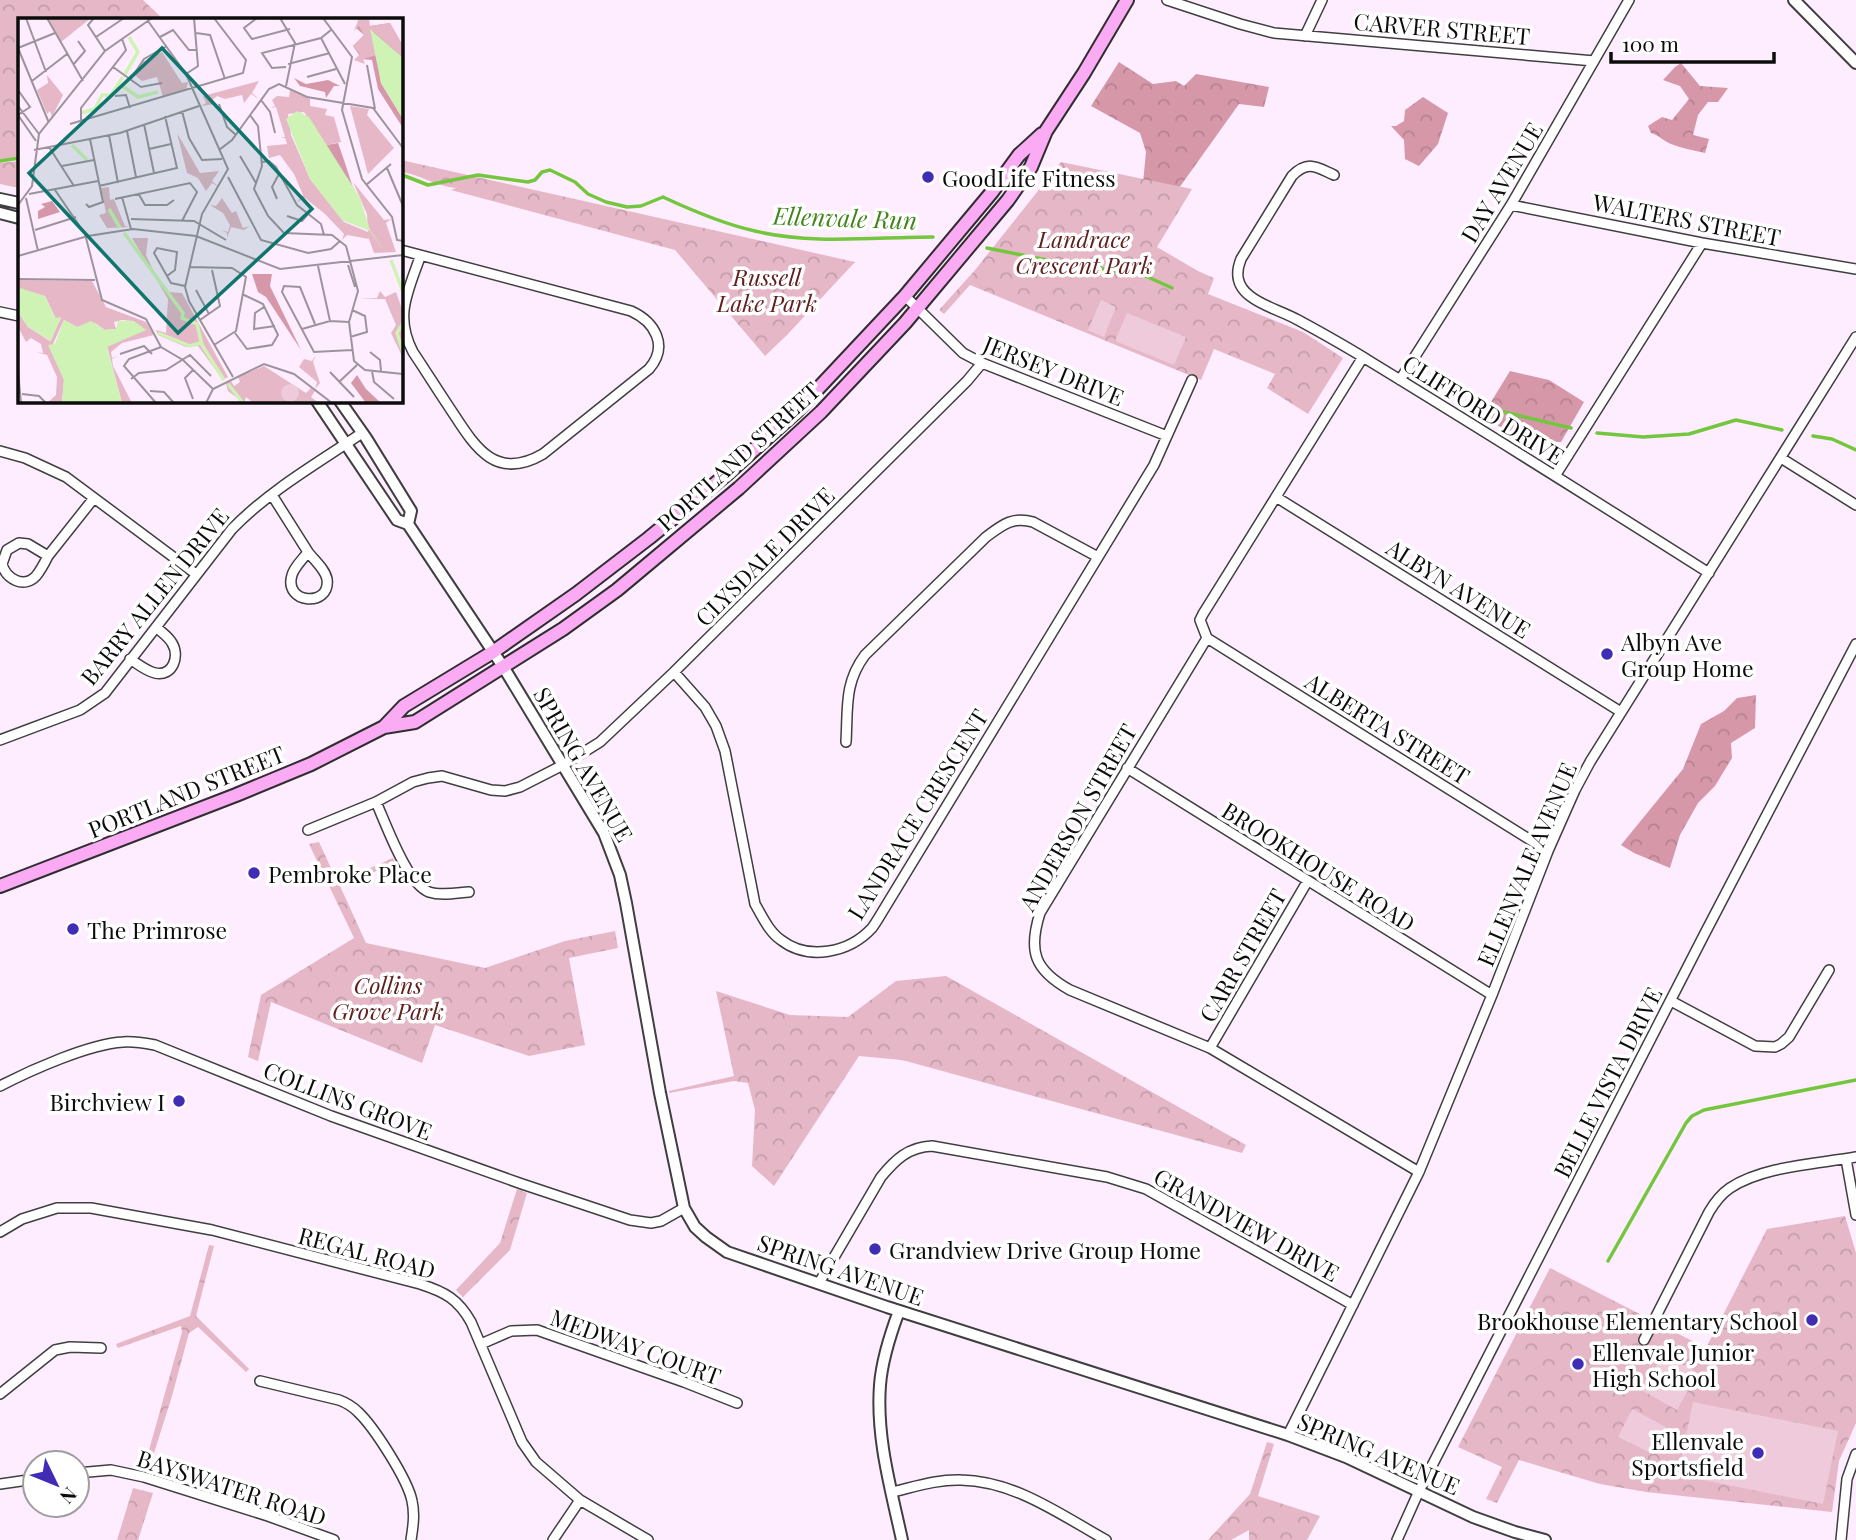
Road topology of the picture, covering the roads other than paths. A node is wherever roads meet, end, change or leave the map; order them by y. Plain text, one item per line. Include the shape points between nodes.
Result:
1 (1127, 0) edge
2 (1167, 0) edge
3 (1322, 0) edge
4 (1629, 0) edge
5 (1794, 0) edge
6 (1305, 36) junction
7 (1594, 61) junction
8 (1856, 63) edge
9 (1046, 131) junction
10 (1334, 175) dead end
11 (0, 199) edge
12 (18, 203) edge
13 (1511, 205) junction
14 (0, 213) edge
15 (18, 218) edge
16 (1702, 243) junction
17 (402, 250) edge
18 (420, 257) junction
19 (1856, 269) edge
20 (905, 296) junction
21 (918, 309) junction
22 (0, 312) edge
23 (18, 316) edge
24 (1856, 337) edge
25 (1363, 357) junction
26 (982, 363) junction
27 (1192, 380) dead end
28 (1400, 380) junction
29 (318, 402) edge
30 (341, 402) edge
31 (362, 433) junction
32 (1167, 436) junction
33 (347, 443) junction
34 (0, 451) edge
35 (1782, 458) junction
36 (1555, 476) junction
37 (272, 495) junction
38 (1276, 497) junction
39 (94, 498) junction
40 (1856, 505) edge
41 (408, 524) junction
42 (308, 552) junction
43 (48, 556) junction
44 (1098, 557) junction
45 (1709, 573) junction
46 (196, 574) junction
47 (156, 626) junction
48 (1206, 638) junction
49 (1856, 644) edge
50 (493, 652) junction
51 (130, 659) junction
52 (504, 667) junction
53 (674, 672) junction
54 (1622, 712) junction
55 (384, 727) junction
56 (0, 740) edge
57 (846, 742) dead end
58 (563, 765) junction
59 (1127, 768) junction
60 (376, 802) junction
61 (308, 830) dead end
62 (1548, 850) junction
63 (1307, 882) junction
64 (0, 886) edge
65 (469, 892) dead end
66 (1829, 970) dead end
67 (1492, 995) junction
68 (1671, 1002) junction
69 (1210, 1048) junction
70 (0, 1086) edge
71 (1856, 1157) edge
72 (1846, 1159) junction
73 (1419, 1172) junction
74 (684, 1208) junction
75 (1856, 1215) edge
76 (0, 1232) edge
77 (819, 1283) junction
78 (1353, 1305) junction
79 (899, 1311) junction
80 (1644, 1340) dead end
81 (481, 1344) junction
82 (101, 1348) dead end
83 (260, 1381) dead end
84 (0, 1394) edge
85 (737, 1403) dead end
86 (1288, 1435) junction
87 (1856, 1454) edge
88 (91, 1472) edge
89 (21, 1481) edge
90 (0, 1484) edge
91 (1419, 1491) junction
92 (892, 1492) junction
93 (580, 1500) junction
94 (334, 1540) edge
95 (411, 1540) edge
96 (553, 1540) edge
97 (648, 1540) edge
98 (902, 1540) edge
99 (1106, 1540) edge
100 (1396, 1540) edge
101 (1545, 1540) edge
102 (1842, 1540) edge

1 - 9 main road, PORTLAND STREET
2 - 6 street, CARVER STREET via 1274,33
3 - 6 street
4 - 7 street, DAY AVENUE
5 - 8 street
6 - 7 street, CARVER STREET
7 - 13 street, DAY AVENUE
9 - 20 main road, PORTLAND STREET via 1019,155
9 - 21 main road, PORTLAND STREET via 1031,167
10 - 25 street, CLIFFORD DRIVE via 1310,165 1292,176 1248,246 1238,267 1238,283 1249,296
11 - 12 street
13 - 16 street, WALTERS STREET
13 - 28 street, DAY AVENUE
14 - 15 street
16 - 19 street, WALTERS STREET
16 - 36 street
17 - 18 street
18 - 18 street via 404,304 406,337 475,446 491,459 522,463 543,454 656,359 658,342 653,328 631,311
20 - 21 street, JERSEY DRIVE
20 - 50 main road, PORTLAND STREET via 797,411 727,474 576,594
21 - 26 street, JERSEY DRIVE via 962,353
21 - 52 main road, PORTLAND STREET via 821,412 739,488 617,590
22 - 23 street
24 - 35 street, ELLENVALE AVENUE
25 - 28 street, CLIFFORD DRIVE
25 - 38 street, ANDERSON STREET
26 - 32 street, JERSEY DRIVE
26 - 53 street, CLYSDALE DRIVE
27 - 32 street, LANDRACE CRESCENT
28 - 36 street, CLIFFORD DRIVE
29 - 33 street
30 - 31 street
31 - 33 street, BARRY ALLEN DRIVE
31 - 41 street via 411,511
32 - 44 street, LANDRACE CRESCENT
33 - 37 street, BARRY ALLEN DRIVE
33 - 41 street via 397,520
34 - 39 street via 53,470
35 - 40 street
35 - 45 street, ELLENVALE AVENUE
36 - 45 street, CLIFFORD DRIVE
37 - 42 street
37 - 46 street, BARRY ALLEN DRIVE via 232,528
38 - 48 street, ANDERSON STREET via 1200,620
38 - 54 street, ALBYN AVENUE
39 - 43 street
39 - 46 street
41 - 50 street, SPRING AVENUE
42 - 42 street via 291,580 298,596 310,600 320,596 327,580
43 - 43 street via 19,543 7,550 3,568 12,580 27,581 36,576
44 - 53 street, LANDRACE CRESCENT via 872,928 843,947 825,952 810,953 779,940 755,904 716,726
44 - 57 street via 1024,519 1014,519 986,537 856,668 848,695
45 - 54 street, ELLENVALE AVENUE
46 - 47 street, BARRY ALLEN DRIVE
47 - 51 street, BARRY ALLEN DRIVE
47 - 51 street via 176,651 171,668 153,673
48 - 59 street, ANDERSON STREET
48 - 62 street, ALBERTA STREET
49 - 68 street, BELLE VISTA DRIVE
50 - 52 street, SPRING AVENUE
50 - 55 main road, PORTLAND STREET via 404,706
51 - 56 street, BARRY ALLEN DRIVE via 94,702
52 - 55 main road, PORTLAND STREET via 415,722
52 - 58 street, SPRING AVENUE
53 - 58 street, CLYSDALE DRIVE via 600,741
54 - 62 street, ELLENVALE AVENUE via 1574,790
55 - 64 main road, PORTLAND STREET via 311,764
58 - 60 street, CLYSDALE DRIVE via 505,791 442,776 413,782
58 - 74 street, SPRING AVENUE via 604,833 620,875
59 - 63 street, BROOKHOUSE ROAD
59 - 69 street, ANDERSON STREET via 1040,913 1035,955 1046,974 1070,990
60 - 61 street, CLYSDALE DRIVE
60 - 65 street via 404,864 421,887 440,894
62 - 67 street, ELLENVALE AVENUE
63 - 67 street, BROOKHOUSE ROAD
63 - 69 street, CARR STREET
66 - 68 street via 1789,1037 1775,1046 1755,1046
67 - 73 street, ELLENVALE AVENUE
68 - 91 street, BELLE VISTA DRIVE
69 - 73 street, ANDERSON STREET
70 - 74 street, COLLINS GROVE via 101,1045 155,1045 331,1116 630,1220 651,1223
71 - 72 street
72 - 75 street
72 - 80 street via 1774,1171 1732,1186 1720,1196
73 - 78 street, ELLENVALE AVENUE
74 - 77 street, SPRING AVENUE via 695,1227 727,1252
76 - 81 street, REGAL ROAD via 57,1208 91,1209 212,1230 434,1288 465,1311
77 - 78 street, GRANDVIEW DRIVE via 891,1164 911,1150 932,1146 1107,1177 1146,1189
77 - 79 street, SPRING AVENUE
78 - 86 street, ELLENVALE AVENUE
79 - 86 street, SPRING AVENUE
79 - 92 street via 884,1360 879,1406 881,1443
81 - 85 street, MEDWAY COURT via 510,1331 537,1330
81 - 93 street, REGAL ROAD via 522,1442 536,1462
82 - 84 street via 55,1350
83 - 95 street via 339,1400 367,1421 409,1489
86 - 91 street, SPRING AVENUE
87 - 102 street via 1847,1479
88 - 94 street, BAYSWATER ROAD via 111,1470 144,1477
89 - 90 street
91 - 100 street, BELLE VISTA DRIVE
91 - 101 street, SPRING AVENUE via 1473,1517
92 - 98 street
92 - 99 street via 943,1481 997,1485
93 - 96 street
93 - 97 street, REGAL ROAD

